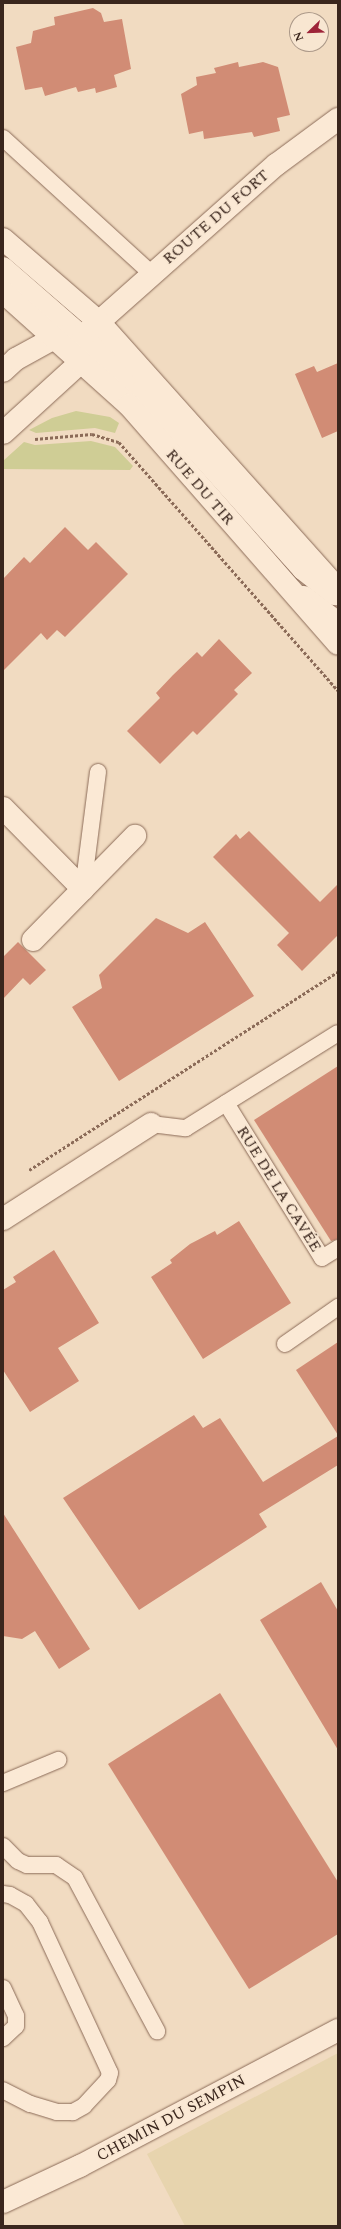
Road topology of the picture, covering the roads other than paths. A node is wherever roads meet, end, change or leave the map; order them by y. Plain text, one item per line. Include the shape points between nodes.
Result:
1 (338, 119) edge
2 (3, 138) edge
3 (3, 239) edge
4 (3, 268) edge
5 (151, 274) junction
6 (3, 292) edge
7 (99, 322) junction
8 (83, 336) junction
9 (56, 337) junction
10 (82, 361) junction
11 (3, 371) edge
12 (8, 429) edge
13 (283, 581) junction
14 (338, 589) edge
15 (338, 597) edge
16 (338, 623) edge
17 (338, 644) edge
18 (98, 772) dead end
19 (3, 808) edge
20 (136, 836) dead end
21 (83, 889) junction
22 (33, 940) dead end
23 (338, 1033) edge
24 (226, 1104) junction
25 (151, 1124) joint
26 (3, 1219) edge
27 (338, 1248) edge
28 (338, 1307) edge
29 (285, 1344) dead end
30 (58, 1760) dead end
31 (3, 1782) edge
32 (3, 1846) edge
33 (3, 1894) edge
34 (3, 1988) edge
35 (158, 2030) dead end
36 (338, 2030) edge
37 (3, 2038) edge
38 (3, 2090) edge
39 (3, 2202) edge

1 - 5 street, ROUTE DU FORT via 277,164
2 - 5 lane
3 - 7 street
4 - 8 street, RUE DU TIR
5 - 7 street, ROUTE DU FORT
6 - 9 street, RUE DU TIR
7 - 8 street
7 - 14 street
8 - 9 street
8 - 10 street
8 - 15 street, RUE DU TIR via 143,390 303,569
9 - 10 street, RUE DU TIR
9 - 11 street via 16,359
10 - 12 street
10 - 13 street, RUE DU TIR via 129,405
13 - 16 street
13 - 17 street, RUE DU TIR
18 - 21 lane
19 - 21 street
20 - 21 street
21 - 22 street
23 - 24 lane
24 - 25 lane via 186,1128
24 - 27 lane, RUE DE LA CAVÉE via 322,1258
25 - 26 street
28 - 29 lane
30 - 31 lane
32 - 35 lane via 18,1861 27,1865 56,1864 75,1878
33 - 38 lane via 26,1904 40,1922 110,2074 108,2080 84,2106 73,2112 57,2112 30,2104
34 - 37 lane via 16,2016 16,2026
36 - 39 street, CHEMIN DU SEMPIN via 80,2166

